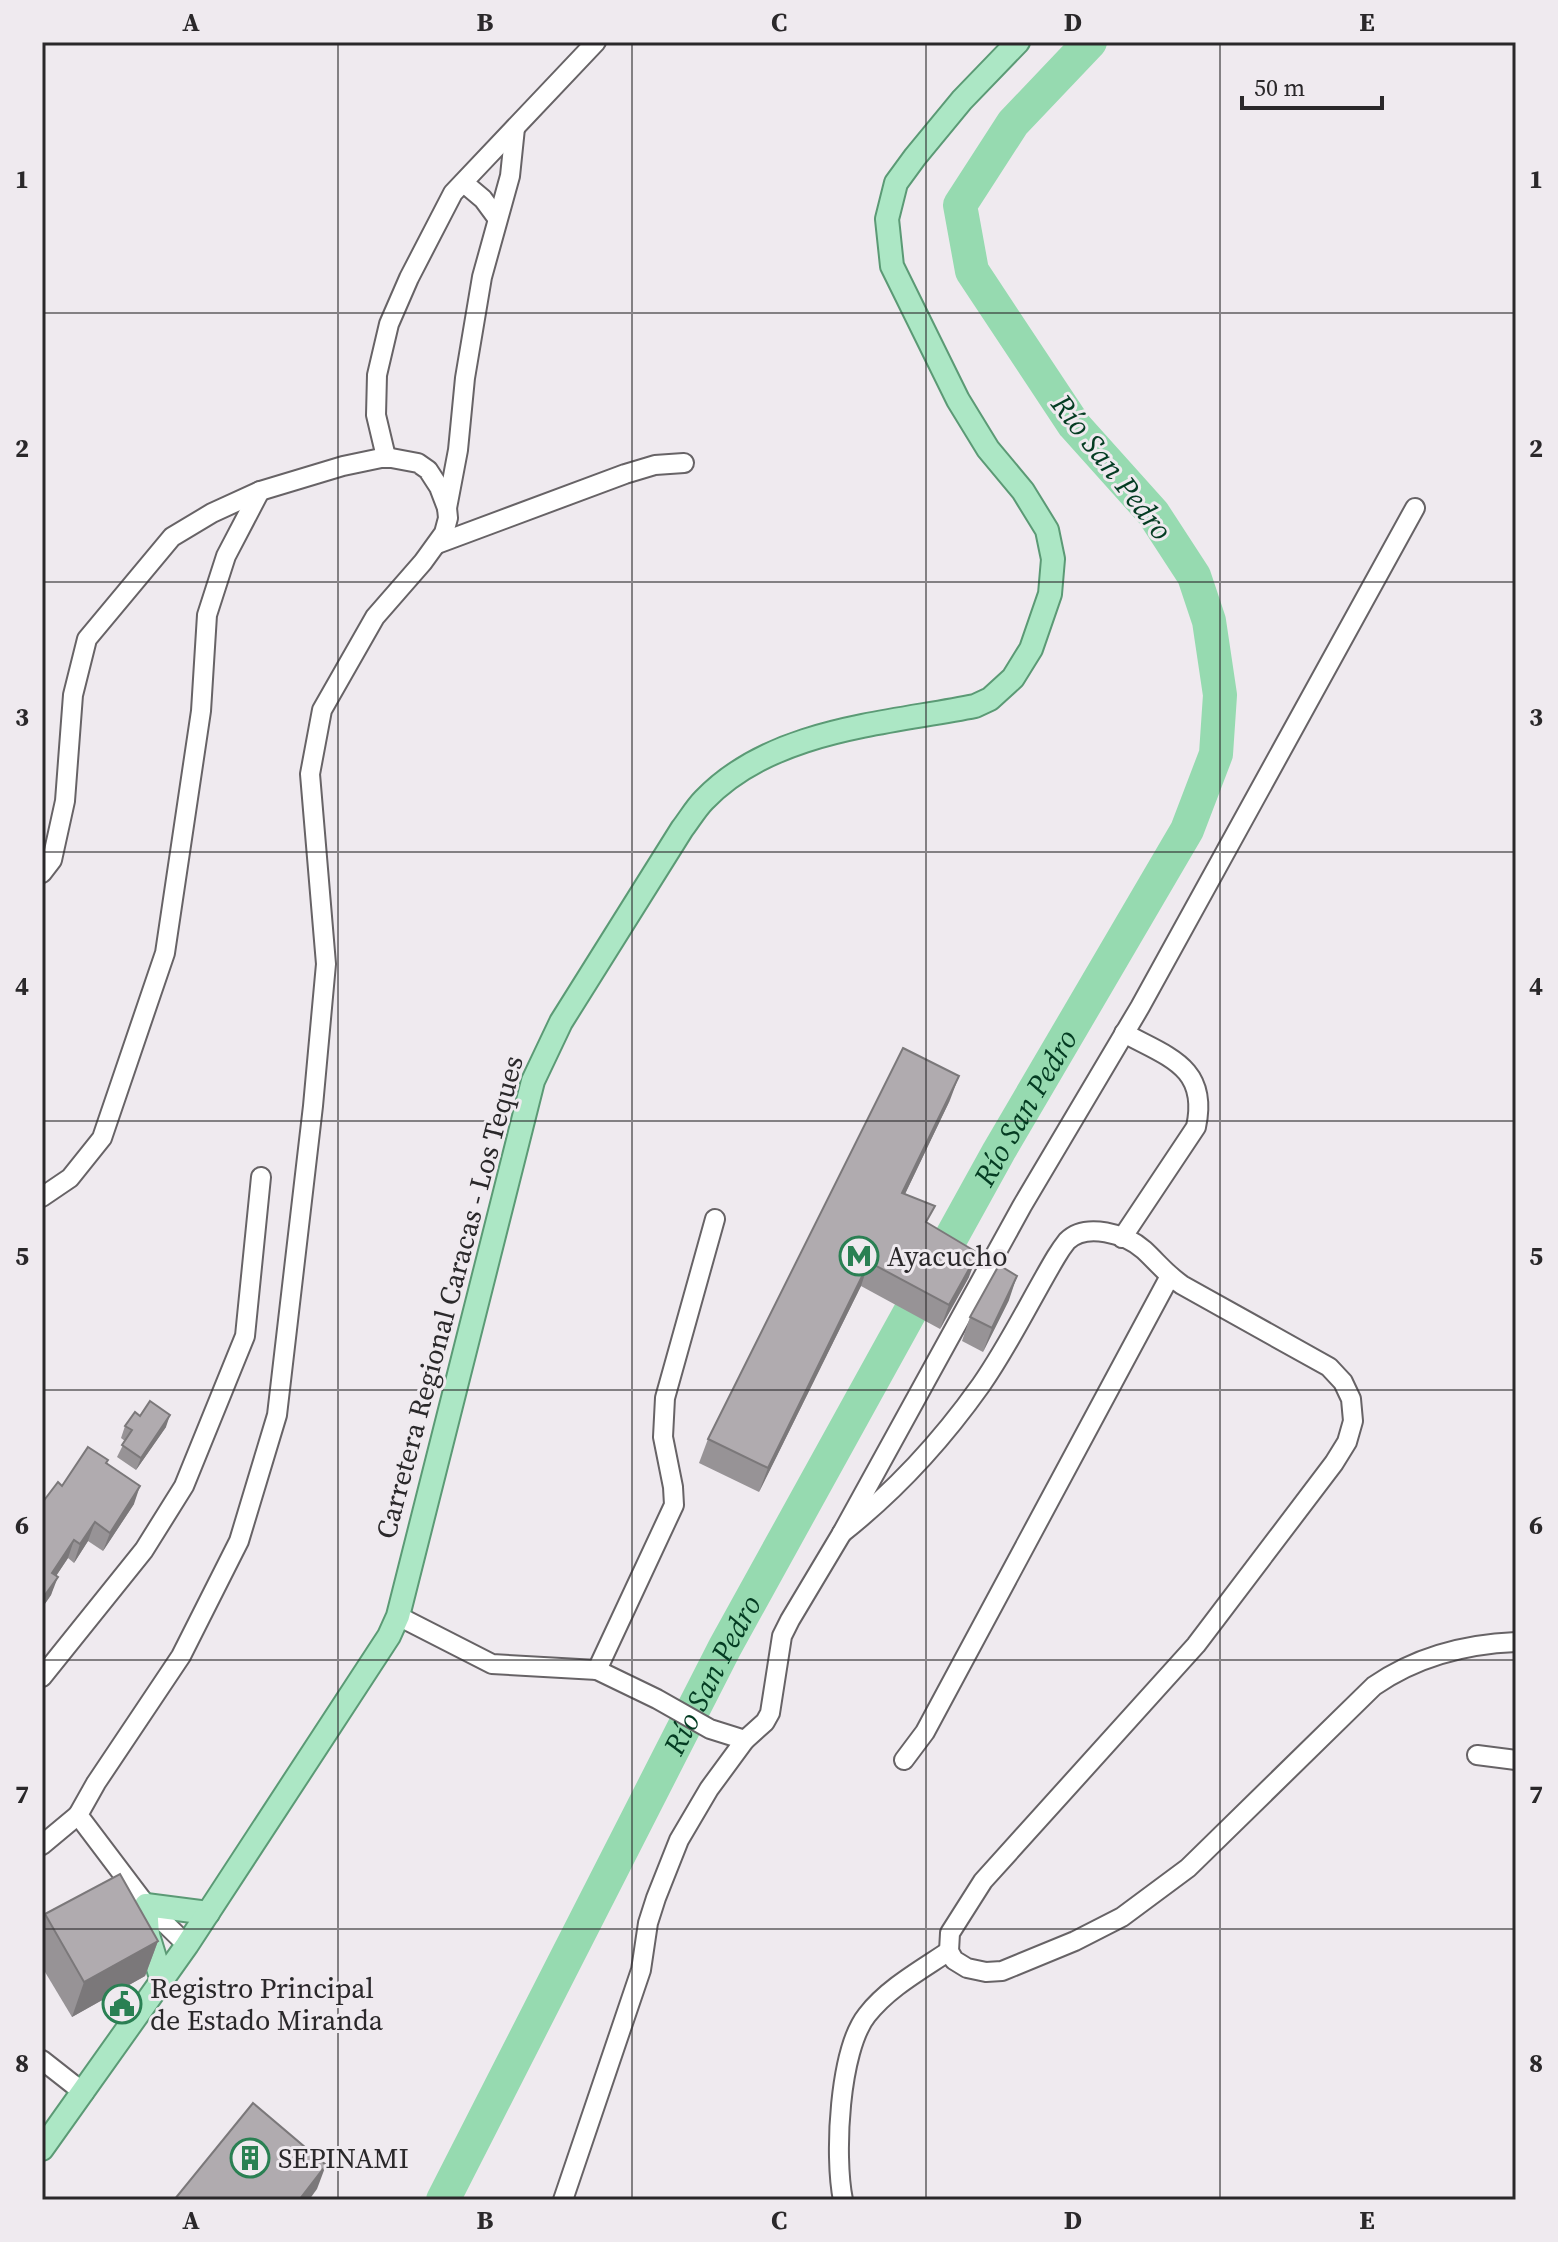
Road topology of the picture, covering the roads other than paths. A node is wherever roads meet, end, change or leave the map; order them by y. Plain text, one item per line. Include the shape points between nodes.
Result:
1 (596, 42) edge
2 (1018, 42) edge
3 (515, 128) junction
4 (464, 183) junction
5 (497, 218) junction
6 (386, 457) junction
7 (684, 463) dead end
8 (260, 491) junction
9 (447, 508) junction
10 (1415, 508) dead end
11 (437, 544) junction
12 (42, 873) edge
13 (1124, 1033) junction
14 (261, 1177) dead end
15 (42, 1197) edge
16 (715, 1219) dead end
17 (1122, 1238) junction
18 (1170, 1276) junction
19 (842, 1533) junction
20 (398, 1616) junction
21 (1516, 1642) edge
22 (597, 1670) junction
23 (42, 1677) edge
24 (745, 1740) junction
25 (1477, 1755) dead end
26 (904, 1760) dead end
27 (1516, 1760) edge
28 (78, 1815) junction
29 (42, 1845) edge
30 (146, 1905) junction
31 (208, 1913) junction
32 (187, 1945) junction
33 (949, 1951) junction
34 (162, 1981) junction
35 (42, 2060) edge
36 (84, 2093) junction
37 (42, 2149) edge
38 (563, 2200) edge
39 (843, 2200) edge

1 - 3 street
2 - 20 main road, Carretera Regional Caracas - Los Teques via 915,157 896,183 887,219 892,266 958,400 1047,530 1053,559 1050,594 1031,649 1013,678 990,699 791,745 741,770 704,799 682,829 561,1022 533,1081
3 - 4 street
3 - 5 street via 510,176
4 - 5 street
4 - 6 street via 453,193 389,324 376,395
5 - 9 street via 482,277
6 - 8 street
6 - 9 street via 428,470
7 - 11 street via 625,474
8 - 12 street via 172,537 87,639 73,695 65,801 52,860
8 - 15 street via 226,556 207,615 201,711 165,953 102,1138 70,1178
9 - 11 street
10 - 13 street
11 - 28 street via 375,617 322,710 310,774 326,964 277,1415 239,1541 181,1656
13 - 17 street via 1184,1066 1196,1089 1199,1112 1196,1127
13 - 19 street
14 - 23 street via 245,1336 184,1486 144,1550
16 - 22 street via 665,1398 663,1437 674,1505
17 - 18 street via 1142,1248
17 - 19 street via 1100,1231 1068,1240 965,1406 882,1501
18 - 26 street via 925,1732
18 - 33 street via 1329,1367 1351,1399 1353,1421 1347,1442 1196,1645 983,1881 950,1933
19 - 24 street via 782,1636 770,1713
20 - 22 street via 492,1664
20 - 31 main road, Carretera Regional Caracas - Los Teques
21 - 33 street via 1465,1647 1391,1674 1188,1868 1122,1917 1002,1971 967,1968
22 - 24 street via 710,1729
24 - 38 street via 679,1840 656,1898 641,1970
25 - 27 street
28 - 29 street
28 - 30 street
30 - 31 main road
30 - 32 street
30 - 34 main road via 148,1935
31 - 32 main road, Carretera Regional Caracas - Los Teques
32 - 34 main road, Carretera Regional Caracas - Los Teques
33 - 39 street via 883,1997 857,2028 843,2090
34 - 36 main road, Carretera Regional Caracas - Los Teques
35 - 36 street
36 - 37 main road, Carretera Regional Caracas - Los Teques

